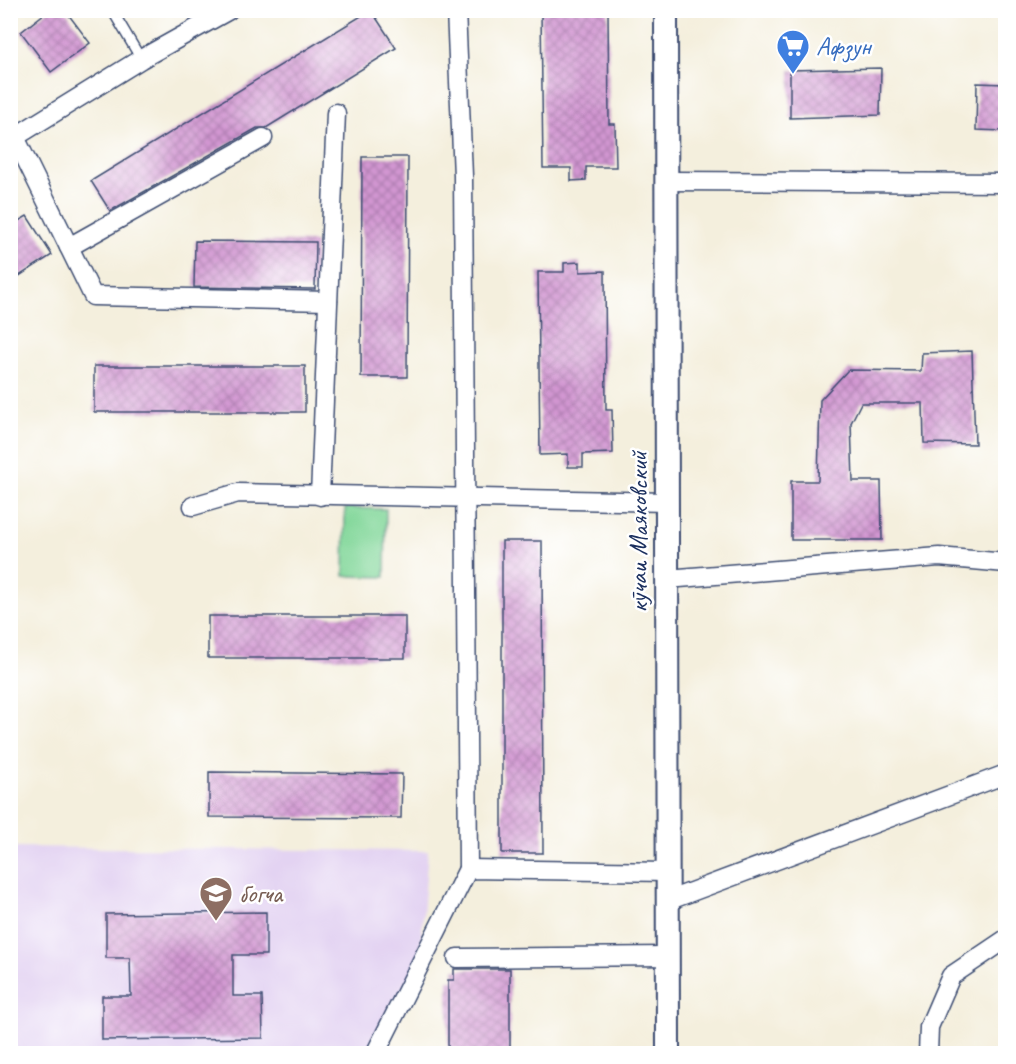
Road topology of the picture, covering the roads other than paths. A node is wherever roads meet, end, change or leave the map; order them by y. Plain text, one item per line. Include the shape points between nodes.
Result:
1 (112, 10) edge
2 (229, 10) edge
3 (456, 10) edge
4 (666, 10) edge
5 (141, 59) junction
6 (336, 113) dead end
7 (263, 138) dead end
8 (13, 139) edge
9 (666, 181) junction
10 (1005, 183) edge
11 (69, 247) junction
12 (328, 302) junction
13 (320, 496) junction
14 (465, 498) junction
15 (666, 502) junction
16 (193, 506) dead end
17 (1005, 562) edge
18 (667, 579) junction
19 (1005, 774) edge
20 (468, 868) junction
21 (667, 872) junction
22 (667, 901) junction
23 (1005, 939) edge
24 (668, 956) junction
25 (457, 958) dead end
26 (375, 1053) edge
27 (668, 1053) edge
28 (928, 1053) edge

1 - 5 lane
2 - 5 street
3 - 14 street via 463,176
4 - 9 street, кӯчаи Маяковский
5 - 8 street
6 - 12 street
7 - 11 street
8 - 11 street
9 - 10 street
9 - 15 street, кӯчаи Маяковский
11 - 12 street via 93,296
12 - 13 street
13 - 14 street
13 - 16 street via 238,493
14 - 15 street
14 - 20 street
15 - 18 street, кӯчаи Маяковский
17 - 18 street via 939,557
18 - 21 street, кӯчаи Маяковский
19 - 22 street
20 - 21 street
20 - 26 street
21 - 22 street, кӯчаи Маяковский
22 - 24 street, кӯчаи Маяковский
23 - 28 street via 951,976 929,1027
24 - 25 street
24 - 27 street, кӯчаи Маяковский

